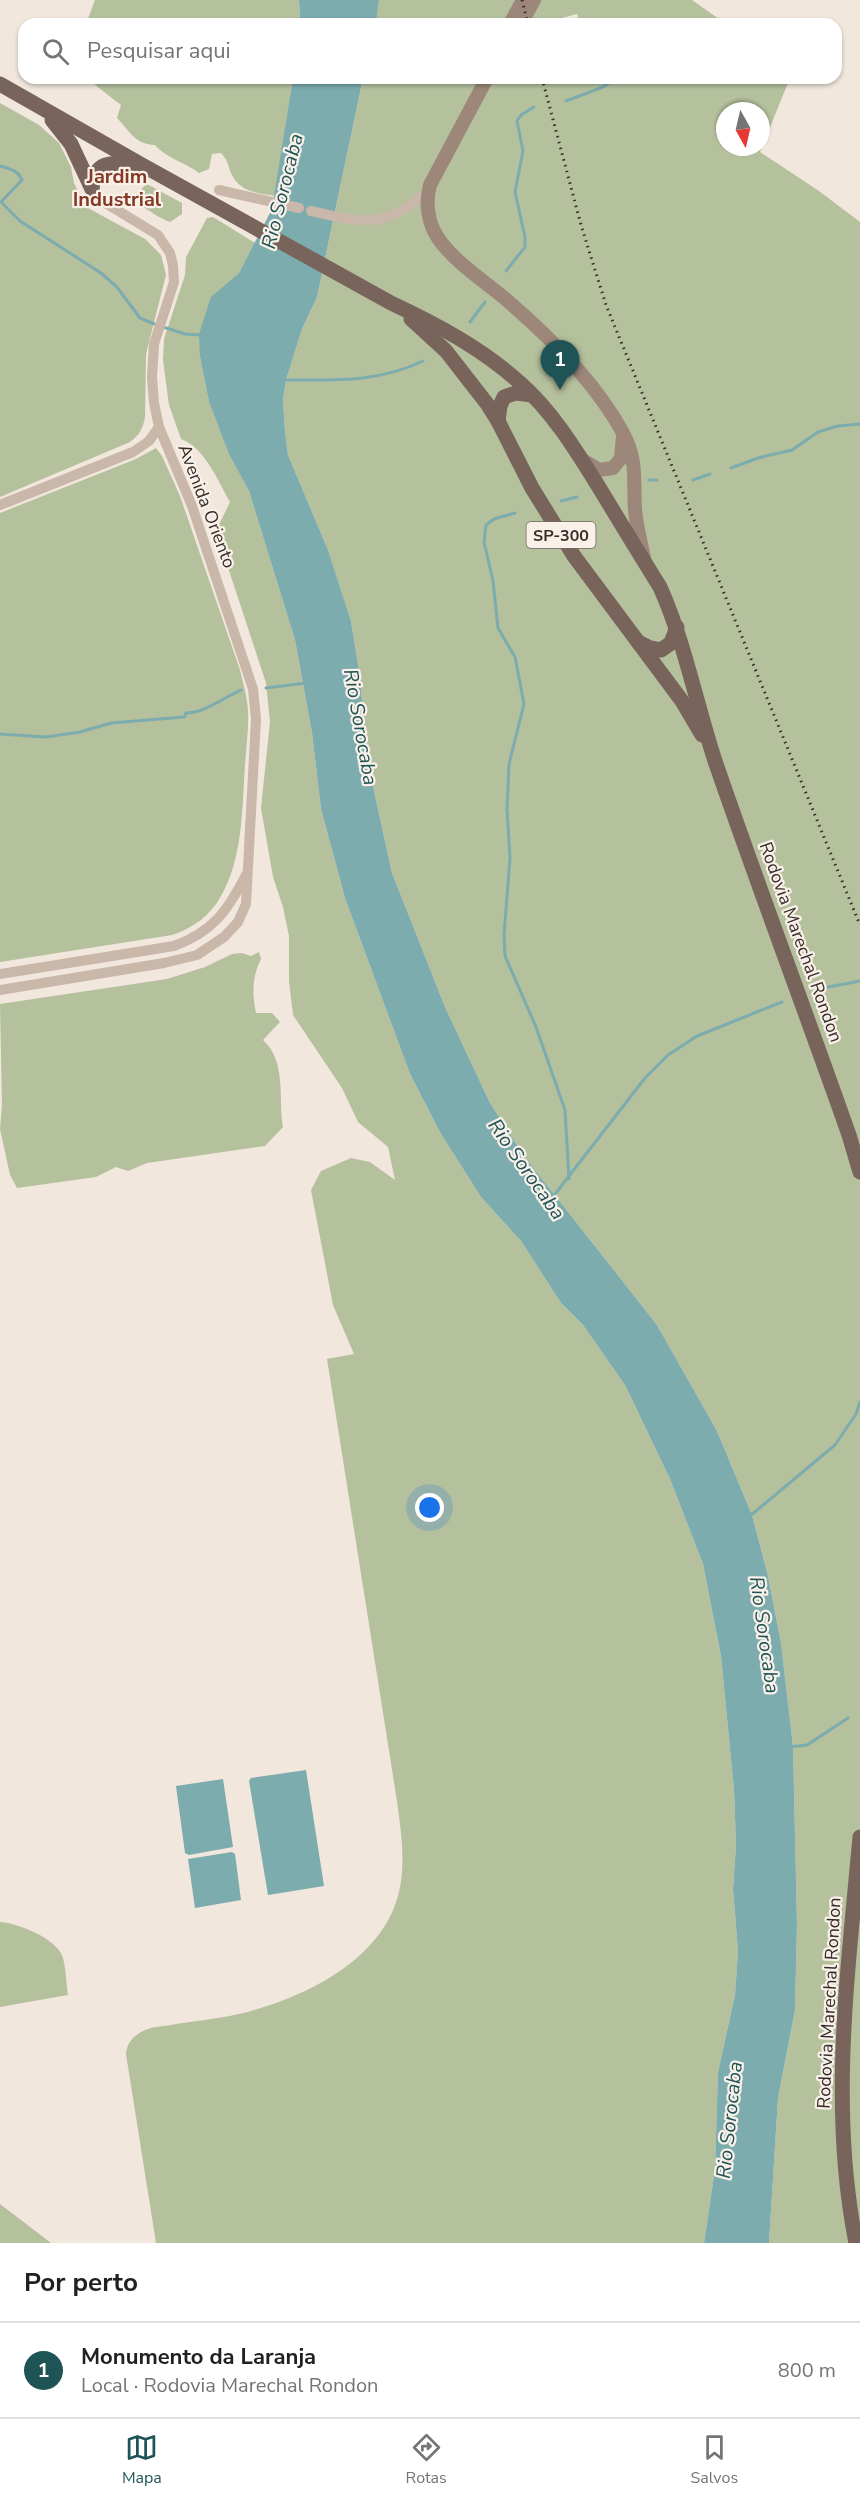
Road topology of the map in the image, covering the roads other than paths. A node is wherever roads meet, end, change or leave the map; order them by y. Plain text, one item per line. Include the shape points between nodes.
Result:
1 (523, 0) edge
2 (534, 0) edge
3 (513, 18) edge
4 (525, 18) edge
5 (0, 78) edge
6 (0, 84) edge
7 (484, 84) edge
8 (25, 98) junction
9 (142, 165) junction
10 (92, 189) junction
11 (219, 190) dead end
12 (428, 192) junction
13 (299, 208) dead end
14 (311, 211) dead end
15 (391, 303) junction
16 (532, 395) junction
17 (498, 421) junction
18 (159, 427) junction
19 (622, 432) junction
20 (581, 459) junction
21 (0, 505) edge
22 (645, 563) junction
23 (677, 627) junction
24 (637, 641) junction
25 (715, 759) junction
26 (248, 872) junction
27 (0, 974) edge
28 (0, 990) edge
29 (860, 1172) edge
30 (860, 1837) edge
31 (856, 2243) edge

1 - 3 main road
2 - 4 main road
5 - 8 main road
6 - 8 main road, Rodovia Marechal Rondon / SP-300
7 - 12 main road
8 - 9 main road, Rodovia Marechal Rondon / SP-300
8 - 10 main road via 65,134
9 - 10 main road via 103,165 95,174
9 - 15 main road, Rodovia Marechal Rondon / SP-300
10 - 18 street, Avenida Oriento via 102,201 150,229 170,253 174,282 157,332 152,377
11 - 13 street
12 - 14 street via 387,218 362,221
12 - 19 main road via 431,225 444,246 559,350
15 - 16 main road, Rodovia Marechal Rondon / SP-300 via 476,350
15 - 17 main road, Rodovia Marechal Rondon / SP-300 via 446,351
16 - 17 main road via 516,393 504,397
16 - 20 main road, Rodovia Marechal Rondon / SP-300
17 - 24 main road, Rodovia Marechal Rondon / SP-300 via 568,547
18 - 21 street via 149,441 133,452
18 - 26 street, Avenida Oriento via 192,506 253,689 256,719
19 - 20 main road via 621,458 613,468 598,470
19 - 22 main road via 634,462 636,520
20 - 22 main road, Rodovia Marechal Rondon / SP-300
22 - 23 main road, Rodovia Marechal Rondon / SP-300
23 - 24 main road via 671,643 661,650
23 - 25 main road, Rodovia Marechal Rondon / SP-300
24 - 25 main road, Rodovia Marechal Rondon / SP-300 via 681,701
25 - 29 main road, Rodovia Marechal Rondon / SP-300
26 - 27 street, Avenida Oriento via 219,918 189,940 174,946
26 - 28 street, Avenida Oriento via 243,914 224,938 197,955
30 - 31 main road, Rodovia Marechal Rondon via 841,2071 844,2165

